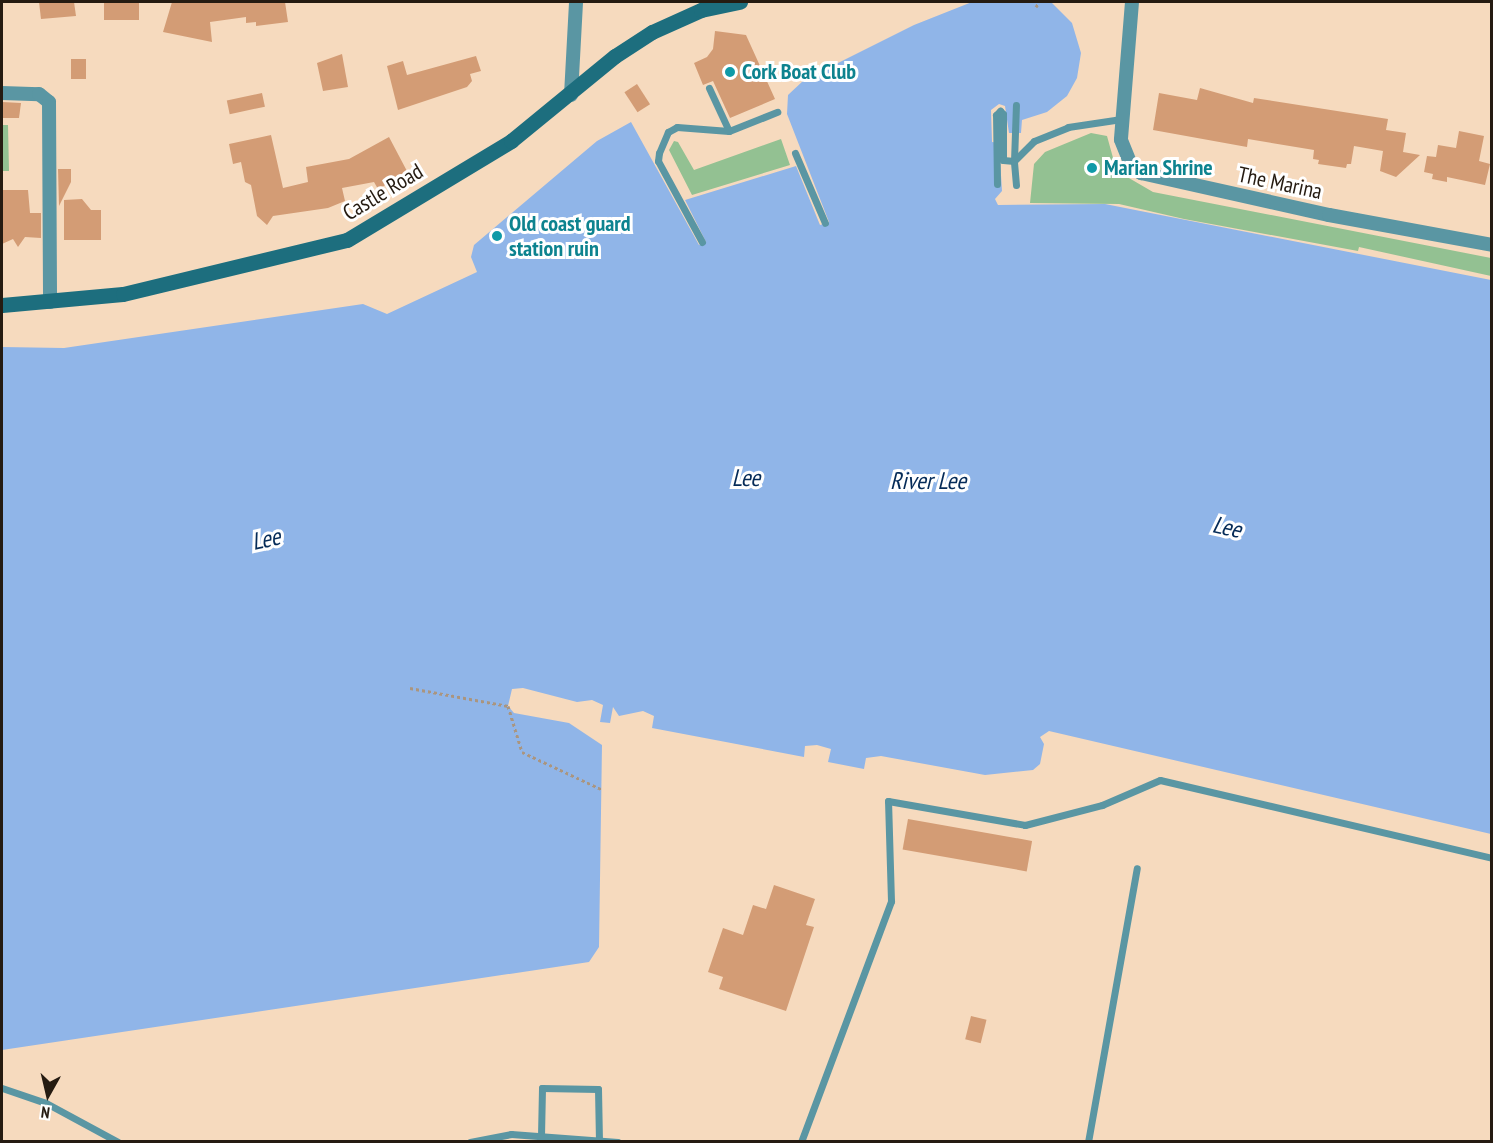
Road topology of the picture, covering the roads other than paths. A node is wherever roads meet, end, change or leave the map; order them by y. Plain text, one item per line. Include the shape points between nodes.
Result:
1 (576, 2) edge
2 (740, 2) edge
3 (1131, 2) edge
4 (709, 88) dead end
5 (2, 93) edge
6 (571, 95) junction
7 (1017, 105) dead end
8 (777, 112) dead end
9 (1121, 119) junction
10 (729, 131) junction
11 (795, 153) dead end
12 (1014, 161) junction
13 (997, 184) dead end
14 (1016, 185) dead end
15 (825, 223) dead end
16 (702, 242) dead end
17 (1491, 245) edge
18 (50, 302) junction
19 (2, 305) edge
20 (1491, 858) edge
21 (1137, 868) dead end
22 (2, 1088) edge
23 (541, 1136) junction
24 (598, 1140) edge
25 (118, 1142) edge
26 (470, 1142) edge
27 (618, 1142) edge
28 (801, 1142) edge
29 (1088, 1142) edge

1 - 6 street
2 - 6 main road, Castle Road via 701,10 652,32 615,56
3 - 9 street, The Marina
4 - 10 lane
5 - 18 street via 39,94 49,102
6 - 18 main road, Castle Road via 511,141 347,240 134,292
7 - 12 lane
8 - 10 lane
9 - 12 lane via 1051,132 1034,141
9 - 17 street, The Marina via 1121,140 1131,165 1154,177
10 - 16 lane via 677,127 668,132 659,153 658,161
11 - 15 lane
12 - 13 lane via 1003,160 1004,114 1000,111 996,115
12 - 14 lane
18 - 19 main road, Castle Road
20 - 28 lane via 1160,780 1102,805 1025,825 888,801 891,901
21 - 29 lane
22 - 25 lane via 46,1103
23 - 24 lane
23 - 24 lane via 542,1088 598,1089
23 - 26 lane via 511,1134
24 - 27 lane

